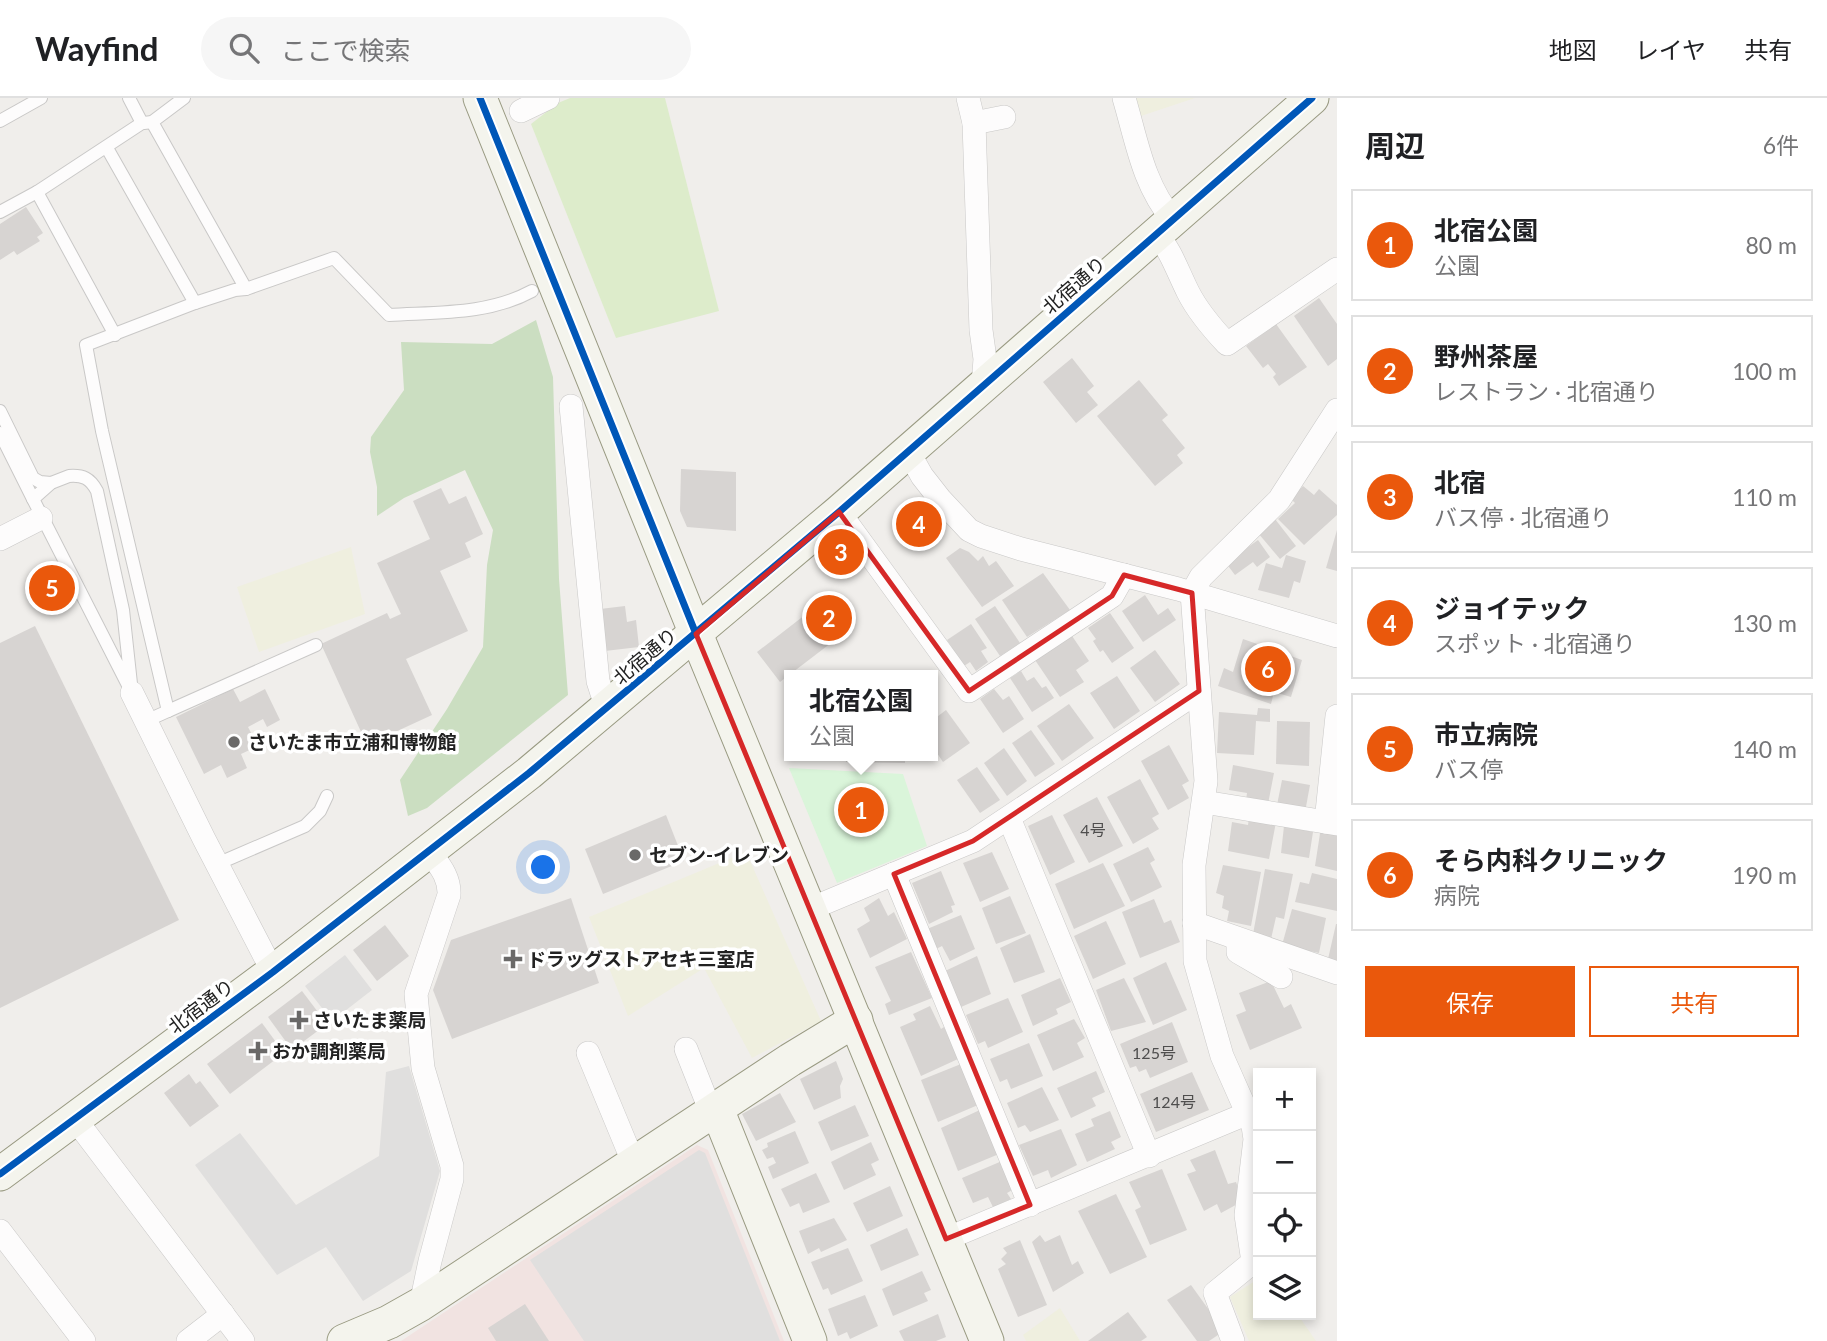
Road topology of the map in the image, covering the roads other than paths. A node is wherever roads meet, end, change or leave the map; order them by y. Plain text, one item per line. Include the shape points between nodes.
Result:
1 (41, 98) edge
2 (129, 98) edge
3 (184, 98) edge
4 (480, 98) edge
5 (548, 98) edge
6 (968, 98) edge
7 (1124, 98) edge
8 (1312, 98) edge
9 (520, 111) dead end
10 (1004, 117) dead end
11 (0, 121) edge
12 (147, 123) junction
13 (974, 123) junction
14 (107, 148) junction
15 (37, 192) junction
16 (0, 212) edge
17 (1165, 227) junction
18 (1337, 269) edge
19 (247, 289) junction
20 (532, 291) dead end
21 (195, 303) junction
22 (115, 335) junction
23 (983, 385) junction
24 (572, 406) dead end
25 (1337, 410) edge
26 (0, 411) edge
27 (0, 433) edge
28 (1328, 442) edge
29 (908, 452) junction
30 (51, 483) junction
31 (37, 508) junction
32 (839, 512) junction
33 (0, 539) edge
34 (1124, 575) junction
35 (1192, 593) junction
36 (696, 634) junction
37 (1337, 636) edge
38 (316, 645) dead end
39 (1199, 691) junction
40 (132, 692) junction
41 (607, 709) junction
42 (168, 710) junction
43 (1337, 716) edge
44 (146, 721) junction
45 (327, 796) dead end
46 (1204, 802) junction
47 (1009, 818) junction
48 (1332, 823) edge
49 (429, 851) junction
50 (217, 864) junction
51 (894, 874) junction
52 (810, 909) junction
53 (1194, 923) junction
54 (1238, 940) junction
55 (273, 972) junction
56 (1337, 973) edge
57 (1281, 977) dead end
58 (856, 1020) junction
59 (686, 1049) dead end
60 (588, 1053) dead end
61 (714, 1111) junction
62 (1247, 1114) junction
63 (75, 1119) junction
64 (1149, 1156) junction
65 (634, 1164) junction
66 (0, 1174) edge
67 (1030, 1205) junction
68 (0, 1231) edge
69 (946, 1239) junction
70 (421, 1304) junction
71 (223, 1314) junction
72 (84, 1341) edge
73 (188, 1341) edge
74 (243, 1341) edge
75 (344, 1341) edge
76 (810, 1341) edge
77 (987, 1341) edge
78 (1233, 1341) edge

1 - 11 lane
2 - 12 lane
3 - 12 lane
4 - 36 street
5 - 9 street
6 - 13 street
7 - 17 street
8 - 17 street, 北宿通り
10 - 13 street
12 - 14 lane
12 - 19 lane
13 - 23 street
14 - 15 lane
14 - 21 lane
15 - 16 lane
15 - 22 lane
17 - 18 street via 1188,292 1227,344
17 - 23 street, 北宿通り
19 - 20 lane via 334,258 389,315 485,309
19 - 21 lane
21 - 22 lane
22 - 42 lane via 86,345
23 - 29 street, 北宿通り
24 - 41 street via 598,681
25 - 28 street
26 - 30 lane via 33,478
27 - 31 lane
28 - 35 street via 1279,500 1201,577
29 - 32 street, 北宿通り
29 - 34 street via 922,476 969,530 1021,549
30 - 31 lane
30 - 40 lane via 69,476 84,477 97,491 123,610
31 - 33 street
31 - 40 lane
32 - 34 street via 968,691 1112,596
32 - 36 street, 北宿通り
34 - 35 street
35 - 37 street
35 - 39 street
36 - 41 street, 北宿通り
36 - 52 street
38 - 42 lane
39 - 46 street
39 - 47 street
40 - 44 street
41 - 49 street, 北宿通り
42 - 44 lane
43 - 48 street
44 - 50 street
45 - 50 lane via 305,826
46 - 48 street
46 - 53 street via 1194,865
47 - 51 street via 966,845
47 - 64 street
49 - 55 street, 北宿通り
49 - 70 street via 450,886 416,994 417,1016 423,1068 452,1166 452,1180
50 - 55 street
51 - 52 street
51 - 67 street
52 - 58 street
53 - 54 street
53 - 62 street via 1195,961 1203,997
54 - 56 street
54 - 57 street via 1238,952
55 - 63 street, 北宿通り
58 - 61 street
58 - 69 street
59 - 61 street
60 - 65 street
61 - 65 street
61 - 76 street
62 - 64 street
62 - 78 street via 1255,1139 1246,1215 1253,1262 1215,1293
63 - 66 street, 北宿通り
63 - 71 street
64 - 67 street
65 - 70 street
67 - 69 street
68 - 72 street
69 - 77 street
70 - 75 street
71 - 73 street
71 - 74 street

